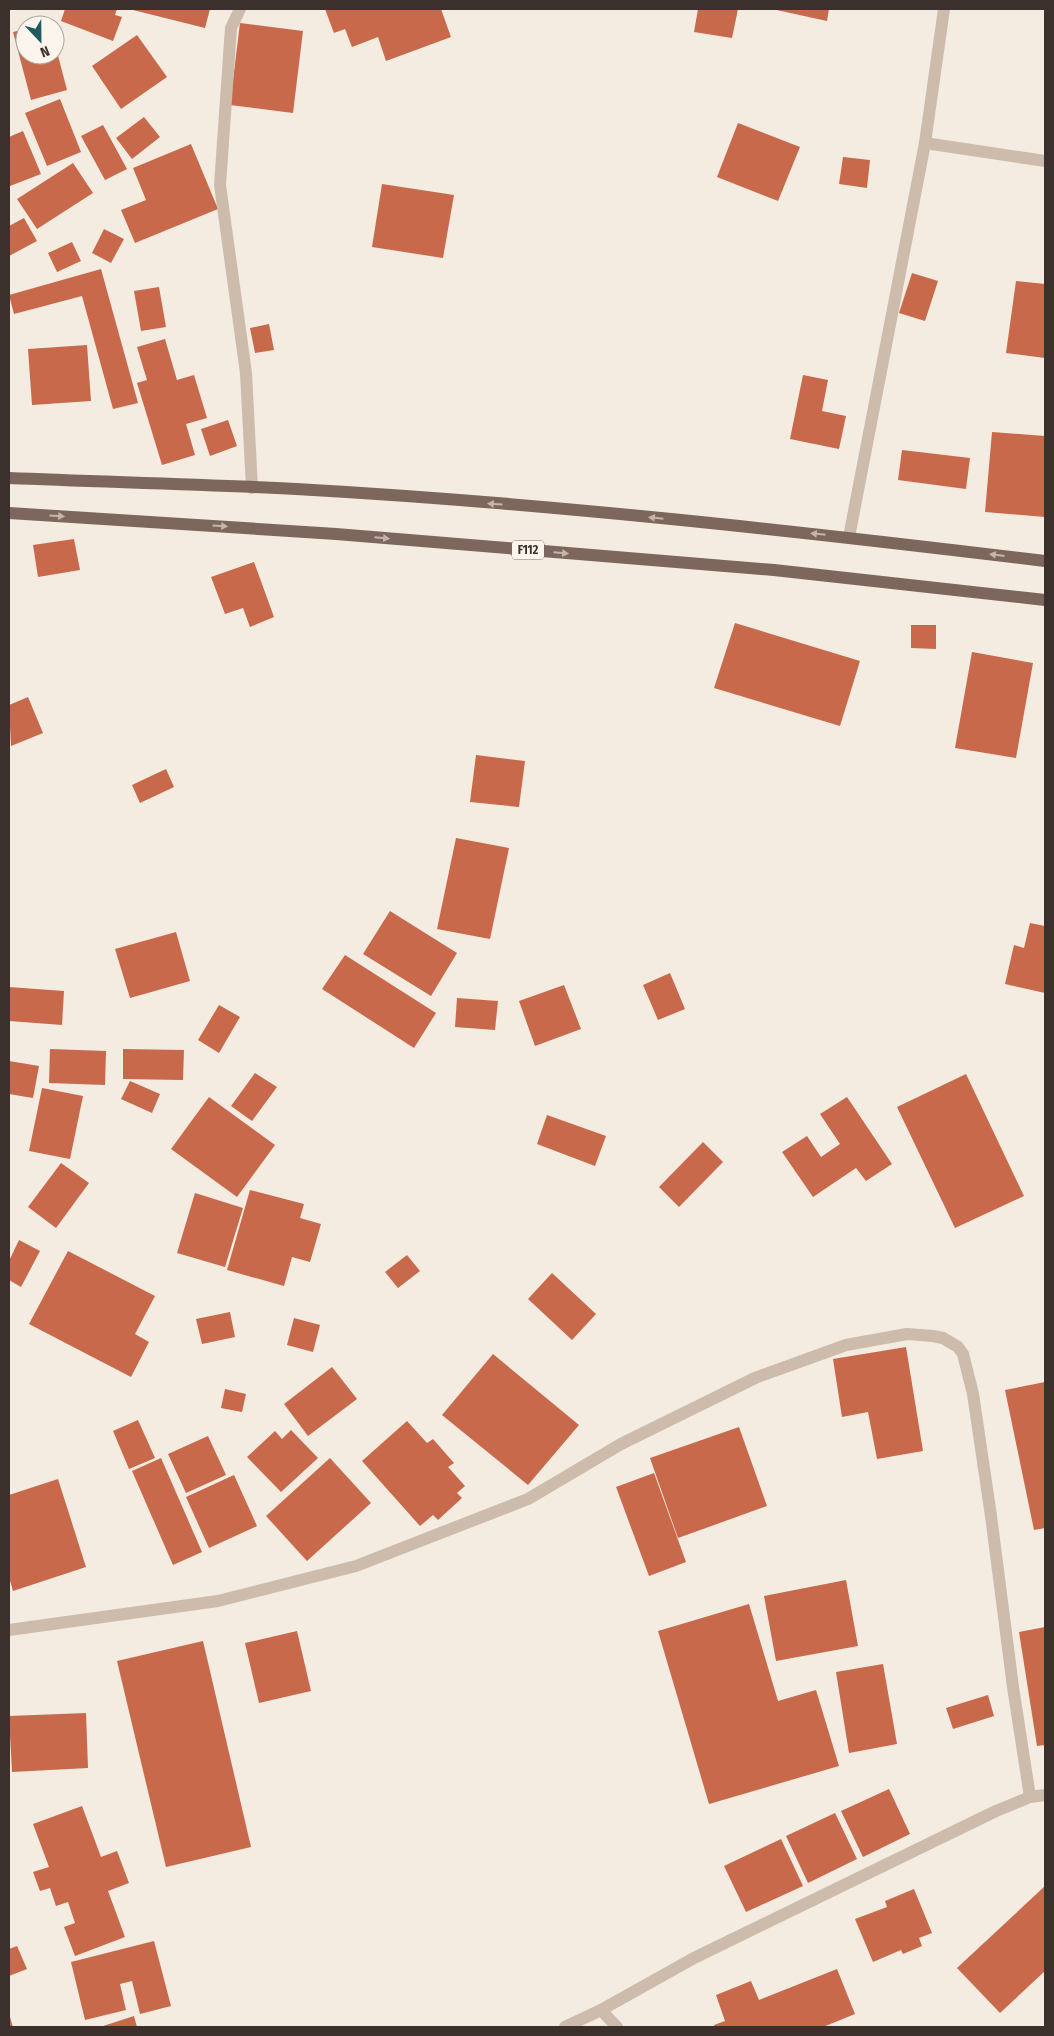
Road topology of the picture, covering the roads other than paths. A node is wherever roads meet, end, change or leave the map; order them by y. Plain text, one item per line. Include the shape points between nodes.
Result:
1 (240, 9) edge
2 (944, 9) edge
3 (925, 142) junction
4 (1045, 161) edge
5 (9, 478) edge
6 (252, 488) junction
7 (9, 513) edge
8 (849, 538) junction
9 (1045, 561) edge
10 (1045, 600) edge
11 (9, 1630) edge
12 (1045, 1795) edge
13 (1030, 1797) junction
14 (601, 2010) junction
15 (565, 2027) edge
16 (617, 2027) edge

1 - 6 street via 231,28 220,184 246,373
2 - 3 street
3 - 4 street
3 - 8 street
5 - 6 main road
8 -> 6 main road via 594,512
7 -> 10 main road, F112 via 336,534 754,569
9 -> 8 main road
11 - 13 street via 218,1601 356,1566 528,1499 621,1444 755,1378 846,1345 907,1334 932,1336 944,1338 963,1354 972,1394
12 - 13 street
13 - 14 street via 694,1958
14 - 15 street
14 - 16 street

